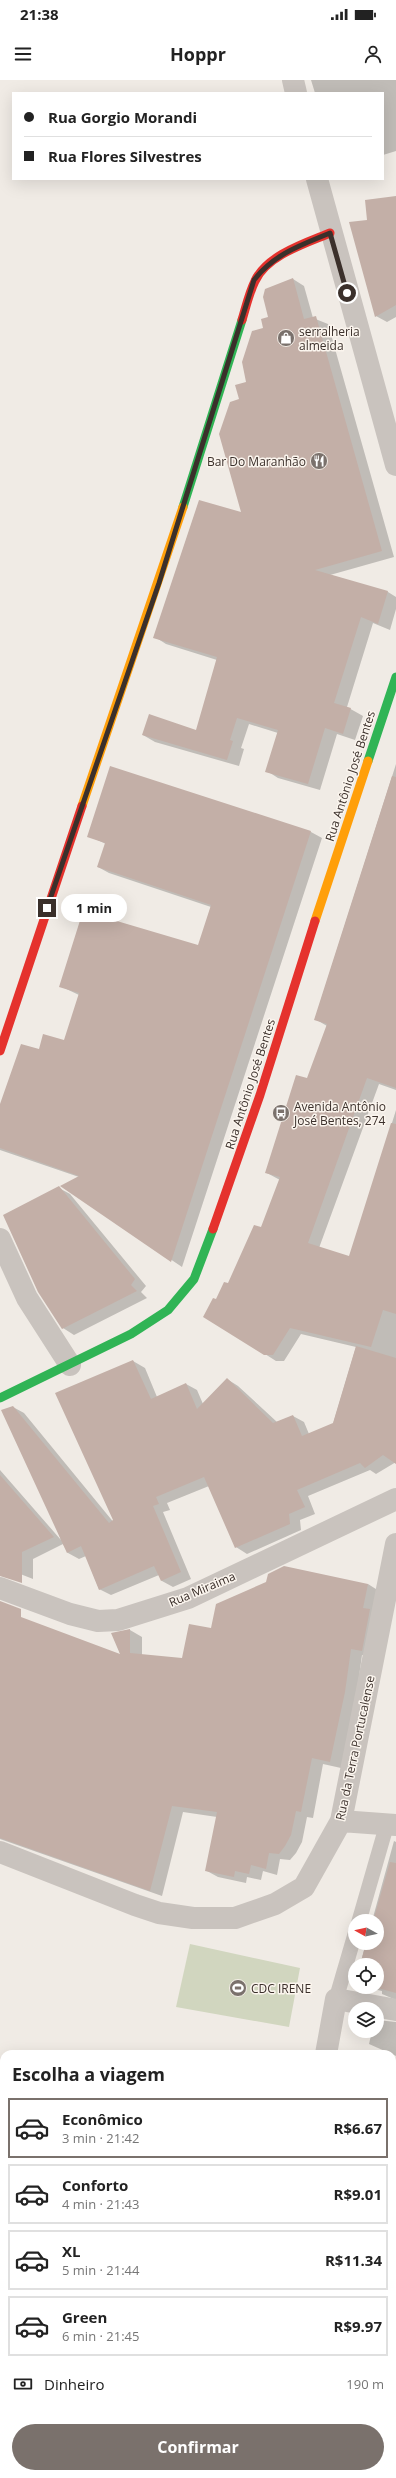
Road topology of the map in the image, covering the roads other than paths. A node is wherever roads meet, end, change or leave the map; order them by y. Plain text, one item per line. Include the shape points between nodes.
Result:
1 (293, 80) edge
2 (296, 92) edge
3 (317, 180) edge
4 (330, 233) junction
5 (390, 430) edge
6 (396, 465) edge
7 (396, 677) edge
8 (0, 1051) edge
9 (0, 1239) edge
10 (70, 1365) junction
11 (0, 1398) edge
12 (396, 1499) edge
13 (396, 1544) edge
14 (0, 1588) edge
15 (341, 1820) junction
16 (392, 1825) edge
17 (0, 1852) edge
18 (361, 1914) edge
19 (350, 1950) edge
20 (336, 1999) junction
21 (396, 2010) edge
22 (327, 2050) edge

1 - 2 street
3 - 4 street
4 - 5 street
4 - 8 street via 280,254 264,266 252,286 159,583
5 - 6 street
7 - 10 street, Rua Antônio José Bentes via 260,1095 194,1279 168,1310 132,1334
9 - 10 street via 27,1298
10 - 11 street, Rua Antônio José Bentes
12 - 14 street, Rua Miraima via 188,1598 118,1620 98,1621 70,1614
13 - 15 street, Rua da Terra Portucalense
15 - 16 street
15 - 17 street, Rua da Terra Portucalense via 304,1887 275,1904 234,1918 193,1918 159,1913
16 - 18 lane
19 - 20 lane
20 - 21 street
20 - 22 street

